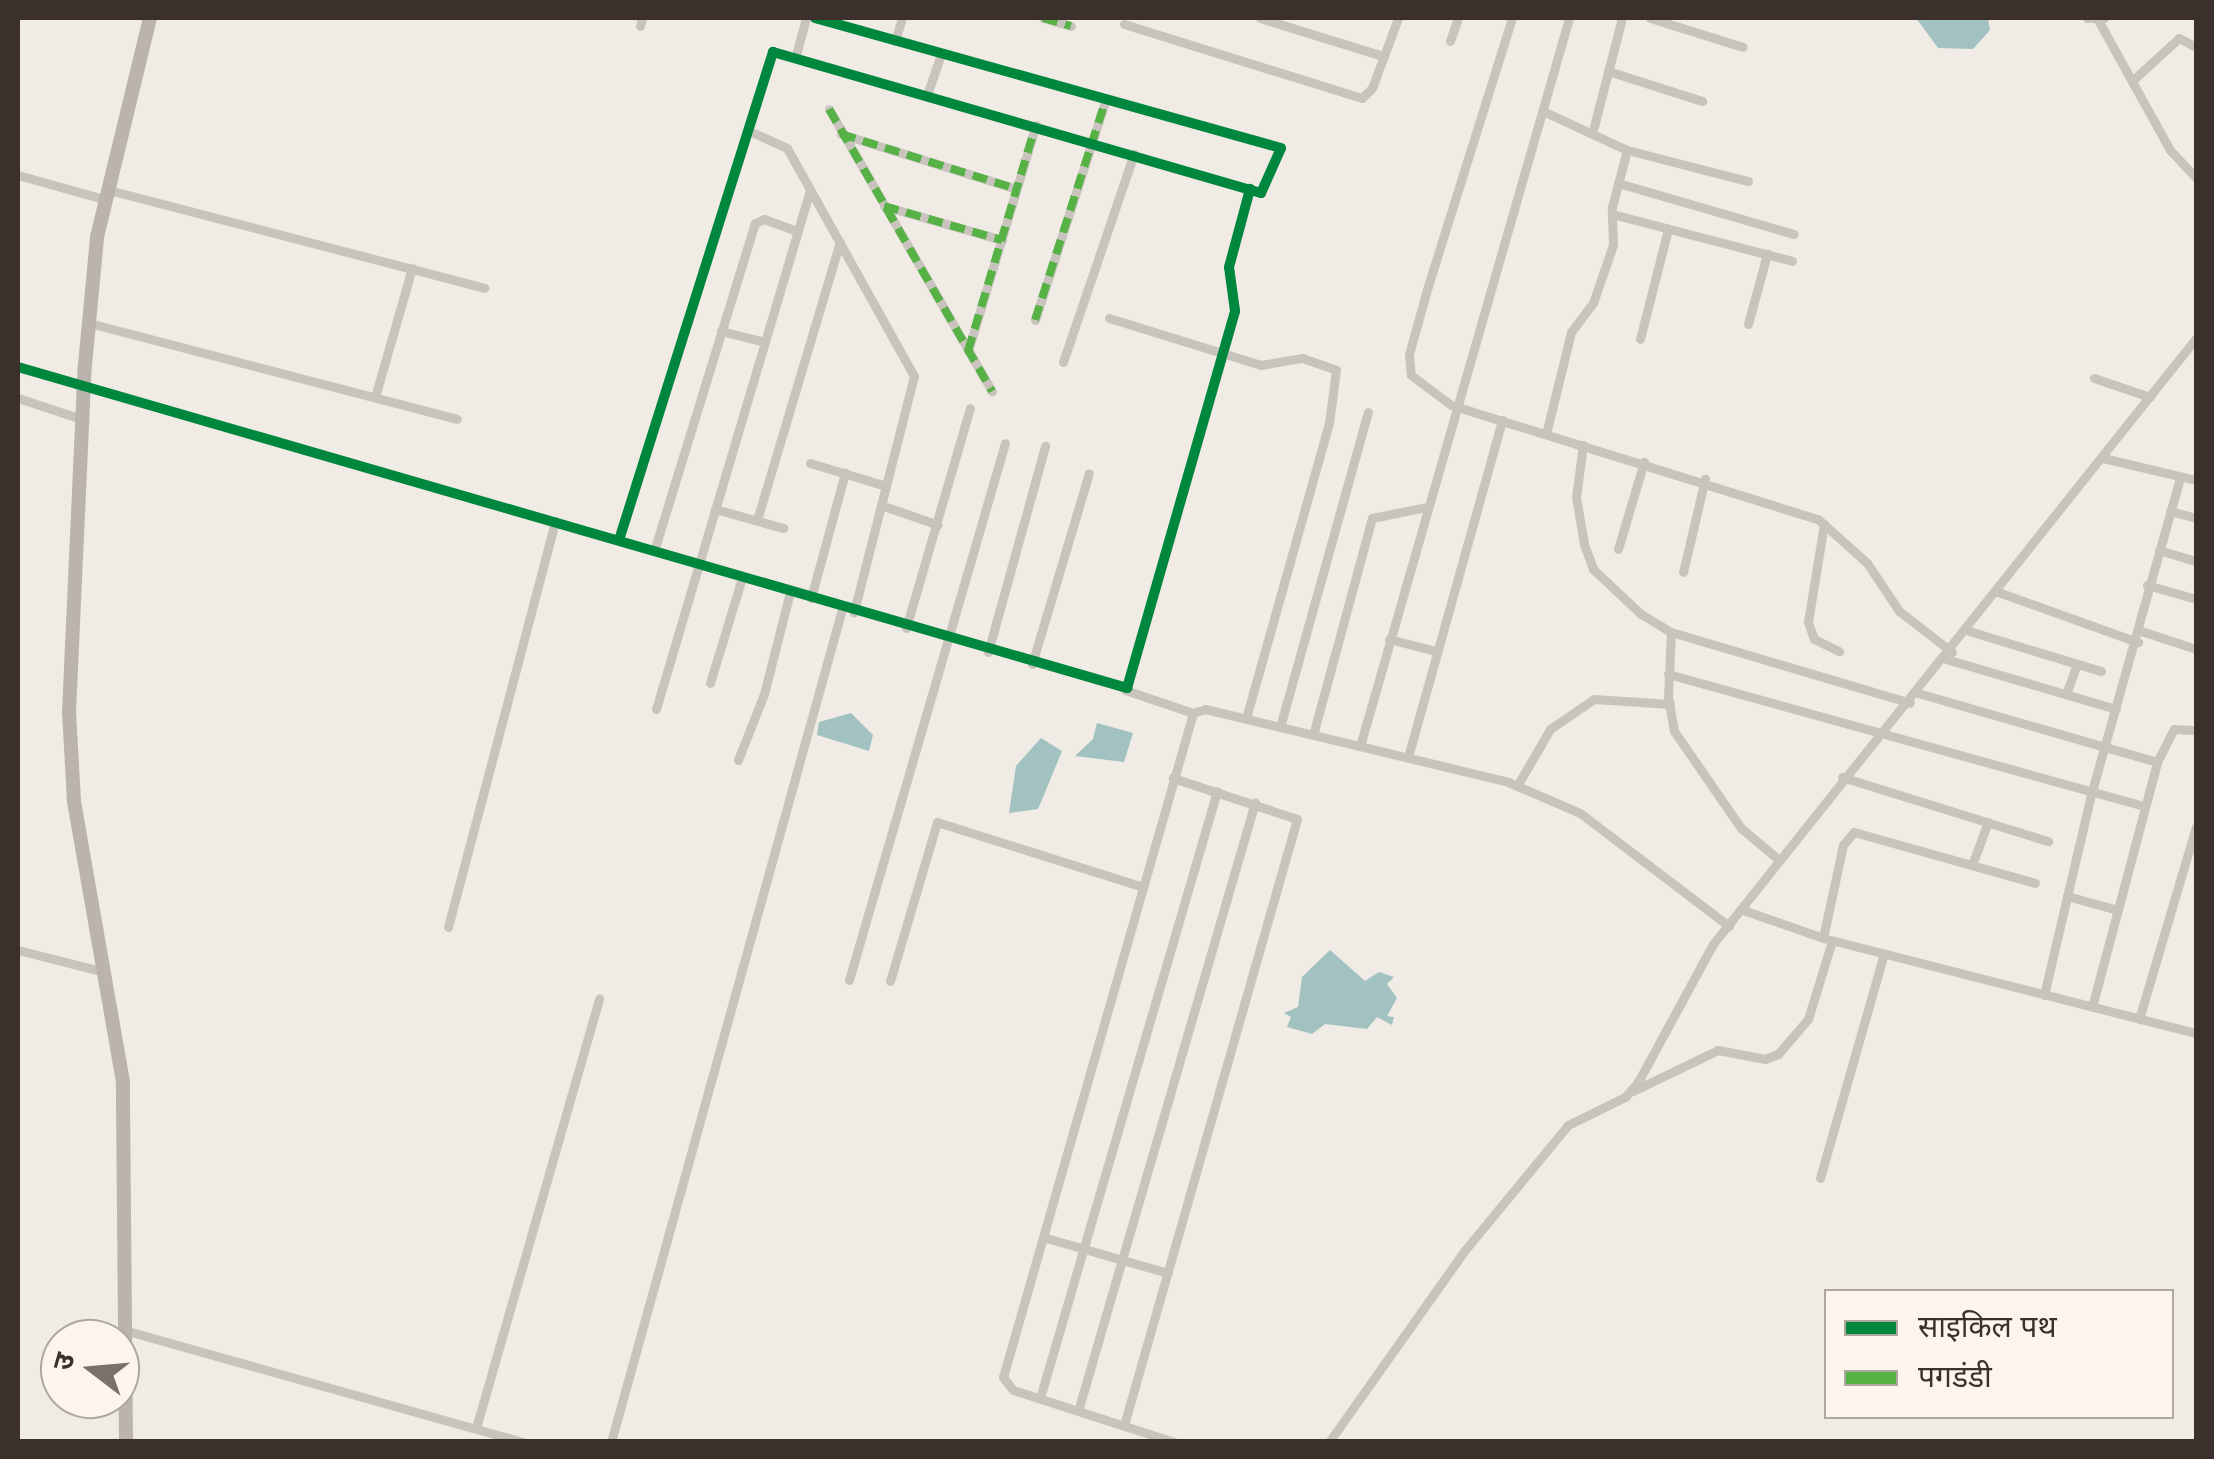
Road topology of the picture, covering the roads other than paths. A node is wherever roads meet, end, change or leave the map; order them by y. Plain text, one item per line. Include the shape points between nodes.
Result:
1 (150, 18) edge
2 (806, 18) edge
3 (815, 18) edge
4 (902, 18) edge
5 (1043, 18) edge
6 (1260, 18) edge
7 (1300, 18) edge
8 (1398, 18) edge
9 (1458, 18) edge
10 (1512, 18) edge
11 (1569, 18) edge
12 (1622, 18) edge
13 (1650, 18) edge
14 (2096, 18) edge
15 (1124, 24) dead end
16 (1071, 26) dead end
17 (1296, 29) junction
18 (895, 41) junction
19 (1450, 41) dead end
20 (1742, 47) dead end
21 (2196, 47) edge
22 (941, 54) junction
23 (796, 55) junction
24 (1383, 56) junction
25 (1608, 70) junction
26 (2132, 80) junction
27 (928, 92) junction
28 (1106, 99) junction
29 (1702, 101) dead end
30 (829, 109) dead end
31 (1545, 112) junction
32 (1036, 125) junction
33 (747, 130) junction
34 (842, 134) junction
35 (1592, 134) junction
36 (1094, 142) junction
37 (1627, 150) junction
38 (1134, 154) junction
39 (18, 175) edge
40 (2196, 178) edge
41 (1748, 181) dead end
42 (1618, 183) junction
43 (1017, 188) junction
44 (1250, 189) junction
45 (810, 190) junction
46 (108, 195) junction
47 (884, 206) junction
48 (1612, 214) junction
49 (1668, 229) junction
50 (797, 231) junction
51 (1794, 234) dead end
52 (1002, 240) junction
53 (840, 242) junction
54 (1767, 254) junction
55 (1792, 261) dead end
56 (412, 268) junction
57 (484, 288) dead end
58 (1109, 318) dead end
59 (1036, 320) dead end
60 (89, 323) junction
61 (1748, 324) dead end
62 (720, 331) junction
63 (2196, 338) edge
64 (1640, 339) dead end
65 (764, 342) junction
66 (968, 351) junction
67 (1222, 354) junction
68 (1063, 362) dead end
69 (18, 368) edge
70 (2094, 378) dead end
71 (86, 387) junction
72 (992, 391) dead end
73 (374, 397) junction
74 (18, 398) edge
75 (2150, 398) junction
76 (970, 408) dead end
77 (1460, 408) junction
78 (1368, 412) dead end
79 (457, 418) dead end
80 (84, 420) junction
81 (1502, 420) junction
82 (1546, 434) junction
83 (1005, 443) dead end
84 (1584, 445) junction
85 (1046, 446) dead end
86 (2103, 458) junction
87 (1644, 462) junction
88 (810, 464) dead end
89 (1089, 473) dead end
90 (845, 474) junction
91 (2180, 477) junction
92 (1705, 479) junction
93 (2196, 480) edge
94 (886, 486) junction
95 (881, 505) junction
96 (1426, 507) junction
97 (716, 509) junction
98 (2170, 510) junction
99 (2196, 518) edge
100 (756, 520) junction
101 (556, 521) junction
102 (1824, 524) junction
103 (938, 525) junction
104 (783, 528) dead end
105 (619, 540) junction
106 (1618, 550) dead end
107 (2159, 550) junction
108 (654, 551) junction
109 (2196, 560) edge
110 (699, 565) junction
111 (1683, 572) dead end
112 (742, 578) junction
113 (2147, 584) junction
114 (790, 592) junction
115 (1998, 592) junction
116 (812, 598) junction
117 (2196, 598) edge
118 (842, 608) junction
119 (854, 612) junction
120 (906, 628) junction
121 (1969, 631) junction
122 (2141, 631) junction
123 (1672, 632) junction
124 (947, 640) junction
125 (1389, 640) junction
126 (2138, 642) junction
127 (2196, 649) edge
128 (1436, 651) junction
129 (1838, 651) dead end
130 (988, 652) junction
131 (1949, 655) junction
132 (1032, 664) junction
133 (2077, 664) junction
134 (2101, 671) dead end
135 (1668, 674) junction
136 (710, 682) dead end
137 (1122, 689) junction
138 (1918, 693) junction
139 (2066, 694) junction
140 (1910, 703) junction
141 (1670, 704) junction
142 (656, 709) dead end
143 (2116, 709) junction
144 (1193, 712) junction
145 (1246, 718) junction
146 (1280, 726) junction
147 (2196, 730) edge
148 (1884, 731) junction
149 (1313, 735) junction
150 (1360, 746) junction
151 (2105, 748) junction
152 (1408, 756) junction
153 (738, 760) dead end
154 (2157, 762) junction
155 (1842, 777) junction
156 (1173, 778) junction
157 (1517, 786) junction
158 (1217, 791) junction
159 (2092, 792) junction
160 (1254, 802) junction
161 (2144, 806) junction
162 (1988, 822) junction
163 (2196, 827) edge
164 (2195, 840) edge
165 (2048, 841) dead end
166 (1778, 860) junction
167 (1972, 865) junction
168 (2036, 884) dead end
169 (1140, 886) junction
170 (2067, 896) junction
171 (1742, 910) junction
172 (2118, 910) junction
173 (1729, 926) junction
174 (448, 927) dead end
175 (1828, 939) junction
176 (18, 950) edge
177 (1884, 954) junction
178 (106, 973) junction
179 (849, 980) dead end
180 (890, 981) dead end
181 (2044, 995) junction
182 (599, 998) dead end
183 (2092, 1008) junction
184 (2140, 1019) junction
185 (2196, 1030) edge
186 (1631, 1091) junction
187 (1820, 1178) dead end
188 (1043, 1236) junction
189 (1085, 1250) junction
190 (1122, 1260) junction
191 (1168, 1273) junction
192 (124, 1319) edge
193 (140, 1334) edge
194 (1040, 1398) junction
195 (1078, 1410) junction
196 (1124, 1426) junction
197 (476, 1428) junction
198 (522, 1442) edge
199 (611, 1442) edge
200 (1174, 1442) edge
201 (1328, 1442) edge

1 - 46 street
2 - 23 street
3 - 18 street
4 - 18 street
5 - 16 street
6 - 17 street
7 - 17 street
8 - 24 street
9 - 19 street
10 - 77 street via 1410,354 1411,375
11 - 31 street
12 - 25 street
13 - 20 street
14 - 26 street
15 - 24 street via 1362,98
17 - 24 street
18 - 22 street
21 - 26 street via 2178,38
22 - 27 street
22 - 28 street
23 - 27 street
23 - 33 street via 773,52
25 - 29 street
25 - 35 street
26 - 40 street via 2170,150
27 - 32 street
28 - 36 street
28 - 44 street via 1281,148 1262,193
30 - 34 street
31 - 35 street
31 - 77 street
32 - 36 street
32 - 43 street
33 - 45 street via 787,148
33 - 105 street
34 - 43 street
34 - 47 street
35 - 37 street
36 - 38 street
36 - 59 street
37 - 41 street
37 - 42 street
38 - 44 street
38 - 68 street
39 - 46 street
42 - 48 street
42 - 51 street
43 - 52 street
44 - 67 street via 1231,254 1235,311
45 - 50 street
45 - 53 street
46 - 56 street
46 - 60 street
47 - 52 street
47 - 66 street
48 - 49 street
48 - 82 street via 1613,245 1593,303 1571,332
49 - 54 street
49 - 64 street
50 - 62 street via 758,219
50 - 65 street
52 - 66 street
53 - 94 street via 914,376
53 - 100 street
54 - 55 street
54 - 61 street
56 - 57 street
56 - 73 street
58 - 67 street
60 - 71 street
60 - 73 street
62 - 65 street
62 - 108 street
63 - 75 street
65 - 97 street
66 - 72 street
67 - 137 street via 1131,682
67 - 145 street via 1269,366 1302,358 1338,376
69 - 71 street
70 - 75 street
71 - 80 street
71 - 101 street
73 - 79 street
74 - 80 street
75 - 86 street
76 - 103 street
77 - 81 street
77 - 96 street
78 - 146 street
80 - 178 street via 70,712 74,801
81 - 82 street
81 - 128 street
82 - 84 street
83 - 124 street
84 - 87 street
84 - 123 street via 1577,510 1593,569 1641,614
85 - 130 street
86 - 91 street
86 - 115 street
87 - 92 street
87 - 106 street
88 - 90 street
89 - 132 street
90 - 94 street
90 - 116 street
91 - 93 street
91 - 98 street
92 - 102 street
92 - 111 street
94 - 95 street
95 - 103 street
95 - 119 street
96 - 125 street
96 - 149 street via 1372,518
97 - 100 street
97 - 110 street
98 - 99 street
98 - 107 street
100 - 104 street
101 - 105 street
101 - 174 street
102 - 129 street via 1808,622 1814,639
102 - 131 street via 1868,562 1899,611
103 - 120 street
105 - 108 street
107 - 109 street
107 - 113 street
108 - 110 street
110 - 112 street
110 - 142 street
112 - 114 street
112 - 136 street
113 - 117 street
113 - 122 street
114 - 116 street
114 - 153 street via 764,694
115 - 121 street
115 - 126 street
116 - 118 street
118 - 119 street
118 - 199 street
119 - 120 street
120 - 124 street
121 - 131 street
121 - 133 street
122 - 126 street
122 - 127 street
123 - 135 street
123 - 140 street
124 - 130 street
124 - 179 street
125 - 128 street
125 - 150 street
126 - 143 street
128 - 152 street
130 - 132 street
131 - 138 street
131 - 139 street
132 - 137 street
133 - 134 street
133 - 139 street
135 - 141 street
135 - 148 street
137 - 144 street
138 - 140 street
138 - 151 street
139 - 143 street
140 - 148 street
141 - 157 street via 1606,696 1574,710 1550,730
141 - 166 street via 1674,731 1714,794
143 - 151 street
144 - 145 street
144 - 156 street
145 - 146 street
146 - 149 street
147 - 154 street via 2174,730
148 - 155 street
148 - 159 street
149 - 150 street
150 - 152 street
151 - 154 street
151 - 159 street
152 - 157 street
154 - 161 street
155 - 162 street
155 - 166 street
156 - 158 street
156 - 169 street
157 - 173 street via 1580,813
158 - 160 street
158 - 189 street
159 - 161 street
159 - 170 street
160 - 190 street
160 - 191 street via 1292,812 1296,825
161 - 172 street
162 - 165 street
162 - 167 street
163 - 164 street
164 - 184 street
166 - 171 street
167 - 168 street
167 - 175 street via 1854,832 1843,846
169 - 180 street via 937,822
169 - 188 street
170 - 172 street
170 - 181 street
171 - 173 street
171 - 175 street
172 - 183 street
173 - 186 street
175 - 177 street
175 - 186 street via 1808,1019 1778,1054 1765,1059 1718,1050
176 - 178 street
177 - 181 street
177 - 187 street
178 - 192 street via 125,1119
181 - 183 street
182 - 197 street
183 - 184 street
184 - 185 street
186 - 201 street via 1568,1126 1465,1250
188 - 189 street
188 - 194 street via 1003,1377 1012,1390
189 - 190 street
189 - 194 street
190 - 191 street
190 - 195 street
191 - 196 street
193 - 197 street
194 - 195 street
195 - 196 street
196 - 200 street
197 - 198 street

